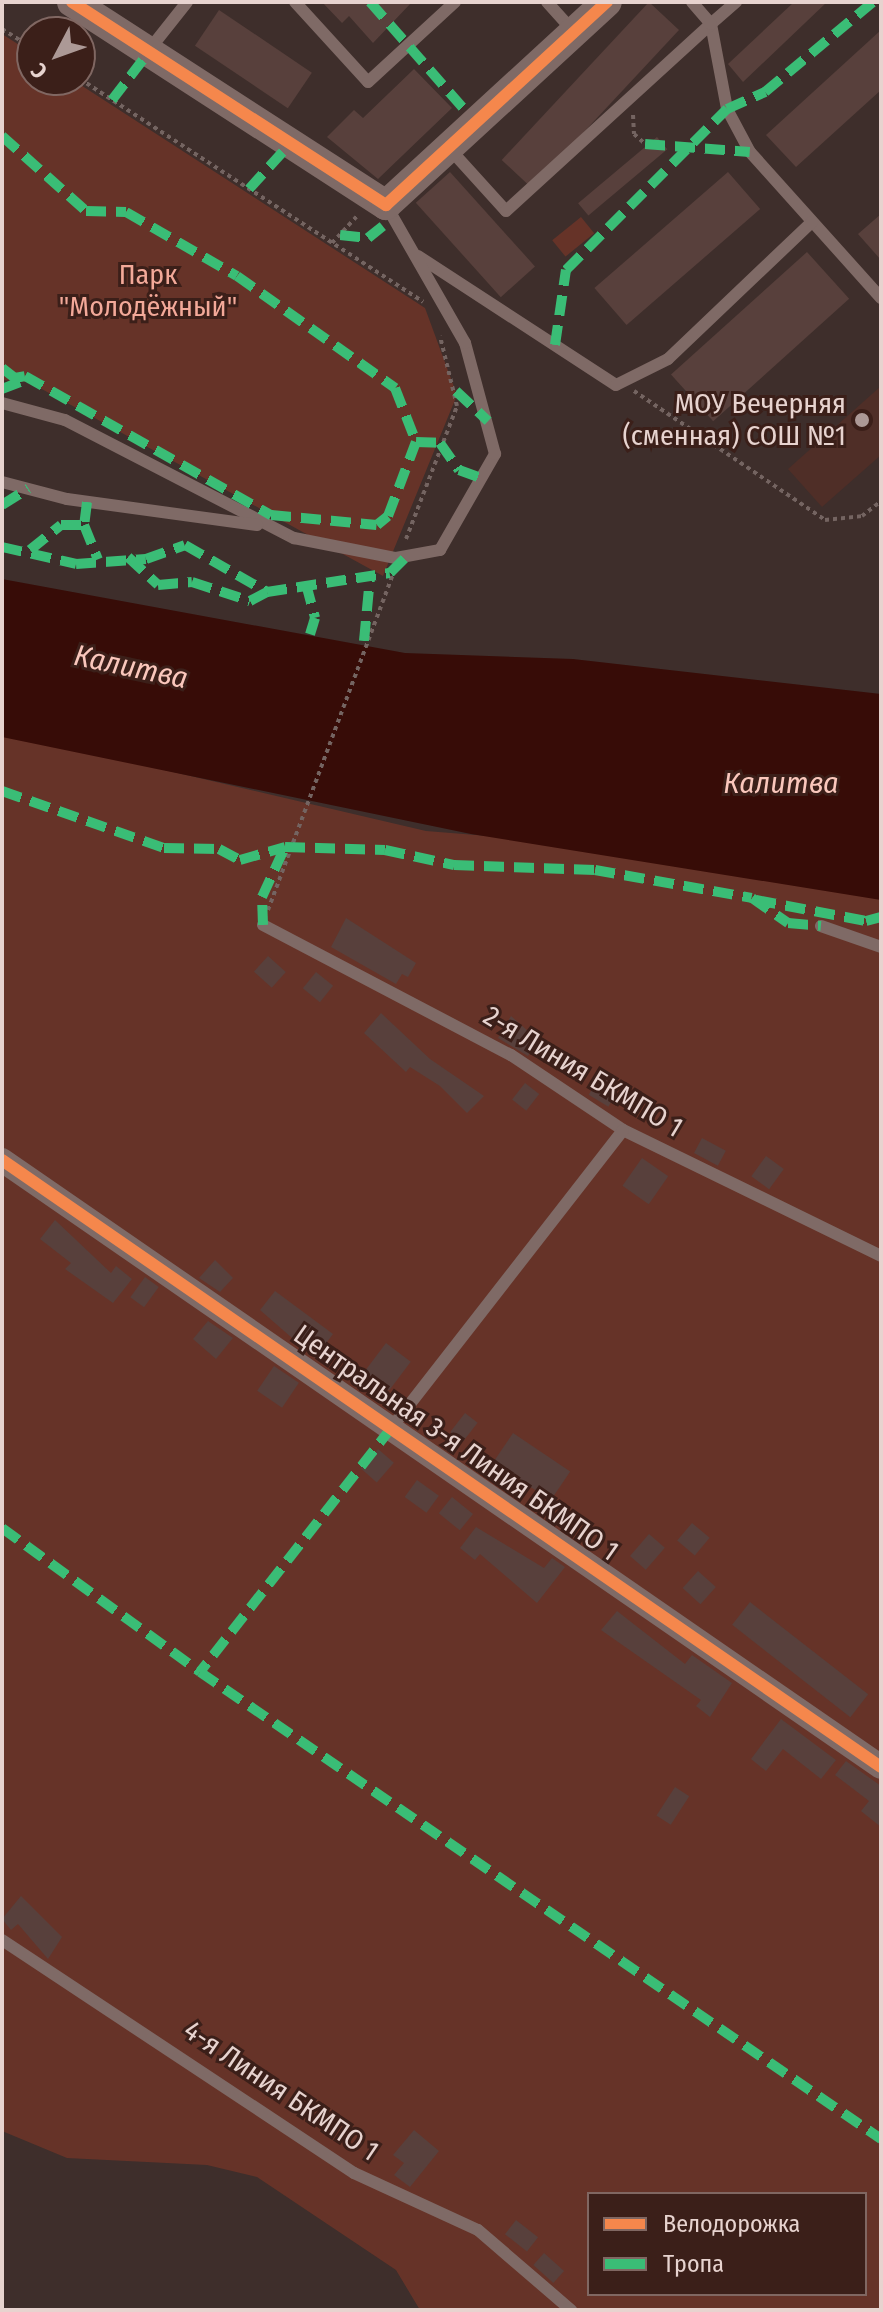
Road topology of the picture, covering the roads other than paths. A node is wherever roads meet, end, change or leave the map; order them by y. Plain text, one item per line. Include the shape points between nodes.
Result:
1 (72, 2) edge
2 (187, 2) edge
3 (295, 2) edge
4 (455, 2) edge
5 (547, 2) edge
6 (607, 2) edge
7 (692, 2) edge
8 (736, 2) edge
9 (711, 24) junction
10 (574, 32) junction
11 (148, 53) junction
12 (448, 147) junction
13 (374, 203) junction
14 (812, 222) junction
15 (416, 254) junction
16 (881, 298) edge
17 (2, 403) edge
18 (2, 482) edge
19 (268, 526) junction
20 (263, 925) road end
21 (821, 926) dead end
22 (881, 947) edge
23 (623, 1130) junction
24 (2, 1160) edge
25 (881, 1256) edge
26 (392, 1427) junction
27 (881, 1767) edge
28 (2, 1940) edge
29 (571, 2310) edge

1 - 11 street
2 - 11 lane
3 - 4 lane via 368,82
5 - 10 lane
6 - 10 street
7 - 9 lane
8 - 9 lane
9 - 12 lane via 506,211
9 - 14 lane via 714,67 733,120 750,152
10 - 12 street
11 - 13 street
12 - 13 street
13 - 15 lane
14 - 15 lane via 668,359 622,383
14 - 16 lane
15 - 19 lane via 465,343 484,404 495,454 484,479 440,550 396,558
17 - 19 lane via 65,420
18 - 19 lane via 67,499
20 - 23 lane, 2-я Линия БКМПО 1 via 511,1055
21 - 22 lane
23 - 25 lane, 2-я Линия БКМПО 1
23 - 26 lane
24 - 26 street, Центральная 3-я Линия БКМПО 1
26 - 27 street, Центральная 3-я Линия БКМПО 1
28 - 29 lane, 4-я Линия БКМПО 1 via 354,2173 478,2230

